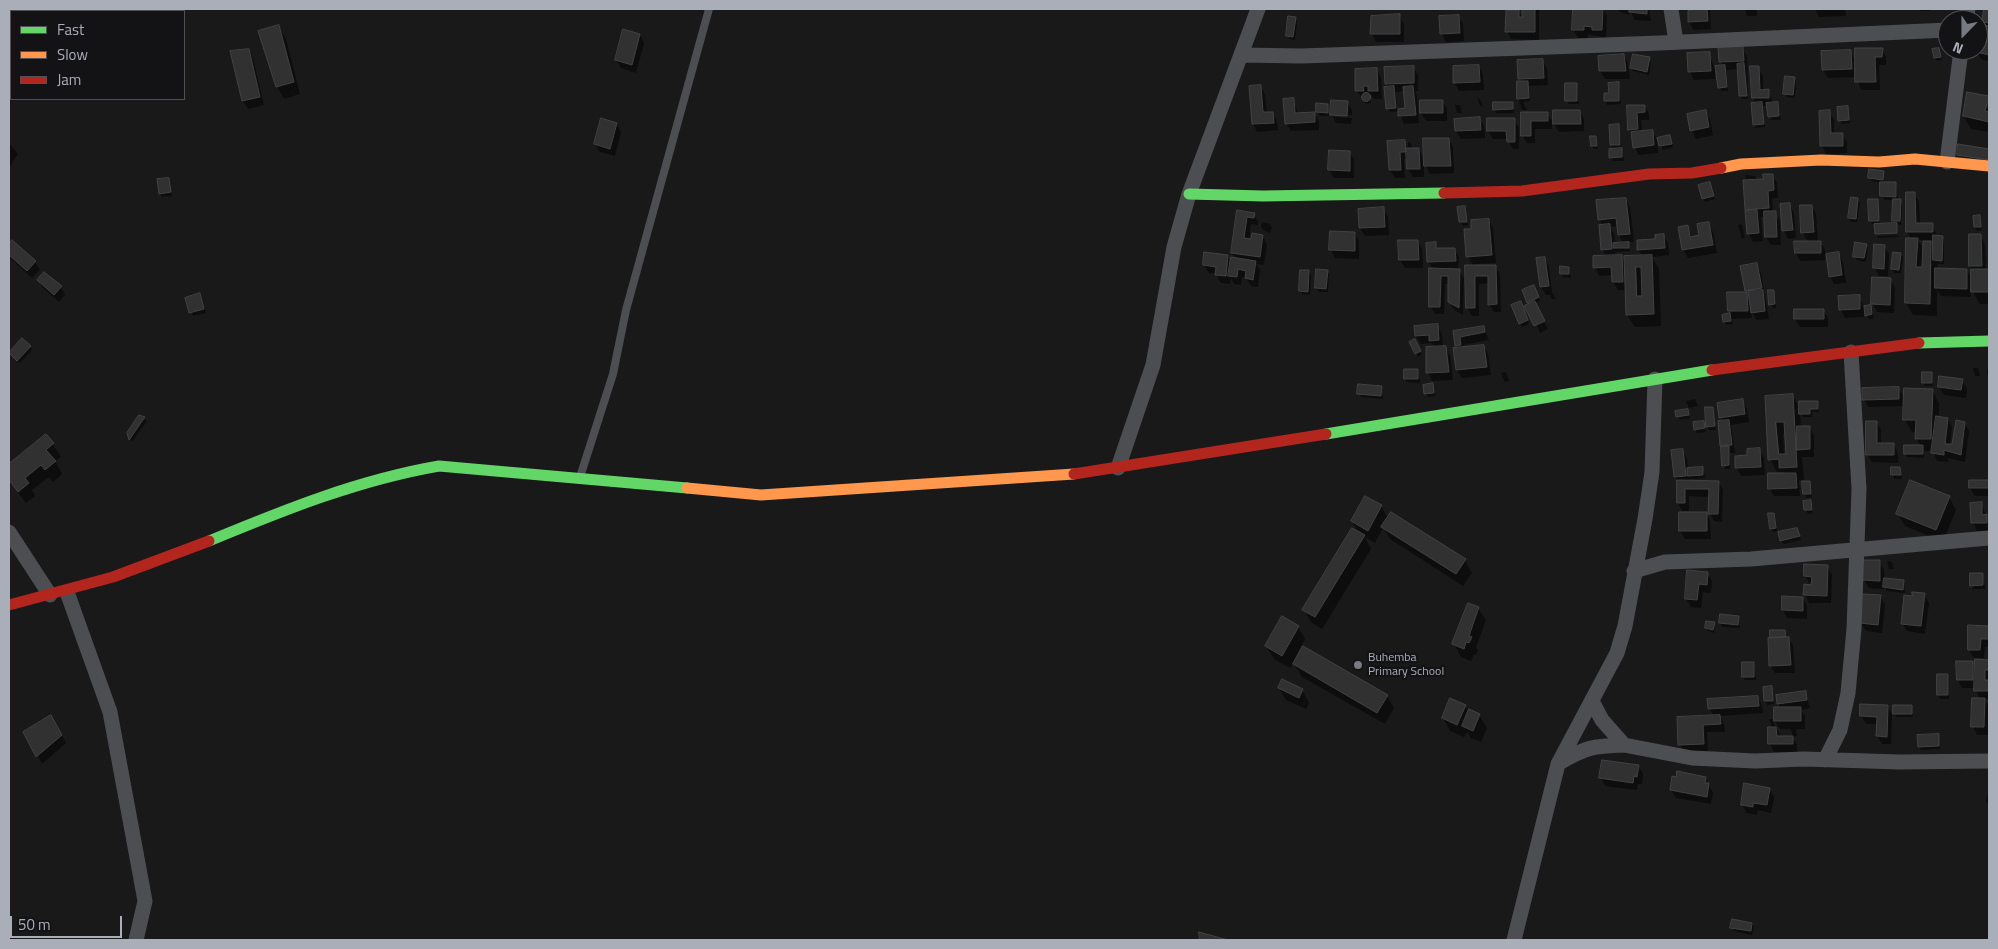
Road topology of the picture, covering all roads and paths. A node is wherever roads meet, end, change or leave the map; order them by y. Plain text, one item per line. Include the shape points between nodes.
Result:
1 (709, 9) edge
2 (1258, 9) edge
3 (1671, 9) edge
4 (1938, 30) edge
5 (1676, 42) junction
6 (1241, 55) junction
7 (1961, 60) edge
8 (1947, 162) junction
9 (1989, 166) edge
10 (1189, 194) junction
11 (1989, 341) edge
12 (1851, 352) junction
13 (1655, 379) junction
14 (1118, 468) junction
15 (580, 478) junction
16 (9, 532) edge
17 (1989, 538) edge
18 (1858, 551) junction
19 (1634, 571) junction
20 (67, 592) junction
21 (50, 595) junction
22 (9, 605) edge
23 (1592, 701) junction
24 (1624, 745) junction
25 (1825, 760) junction
26 (1989, 761) edge
27 (1558, 764) junction
28 (136, 940) edge
29 (1514, 940) edge

1 - 15 lane via 626,310 613,374
2 - 6 street
3 - 5 street
4 - 5 street
5 - 6 street via 1302,56
6 - 10 street
7 - 8 street
8 - 9 main road
8 - 10 main road via 1915,159 1741,164 1692,173 1649,174 1522,191 1463,194
10 - 14 street via 1174,248 1154,365
11 - 12 main road via 1937,341
12 - 13 main road
12 - 18 street via 1859,489
13 - 14 main road
13 - 19 street via 1652,472
14 - 15 main road via 1091,473 762,495
15 - 20 main road via 439,466 399,471 350,485 147,565
16 - 21 street
17 - 18 street
18 - 19 street via 1665,562
18 - 25 street via 1848,693 1840,730
19 - 23 street via 1617,653
20 - 21 main road
20 - 28 street via 110,712 145,901
21 - 22 main road
23 - 24 street via 1602,720
23 - 27 street
24 - 25 street via 1692,758
24 - 27 street via 1594,746
25 - 26 street
27 - 29 street

